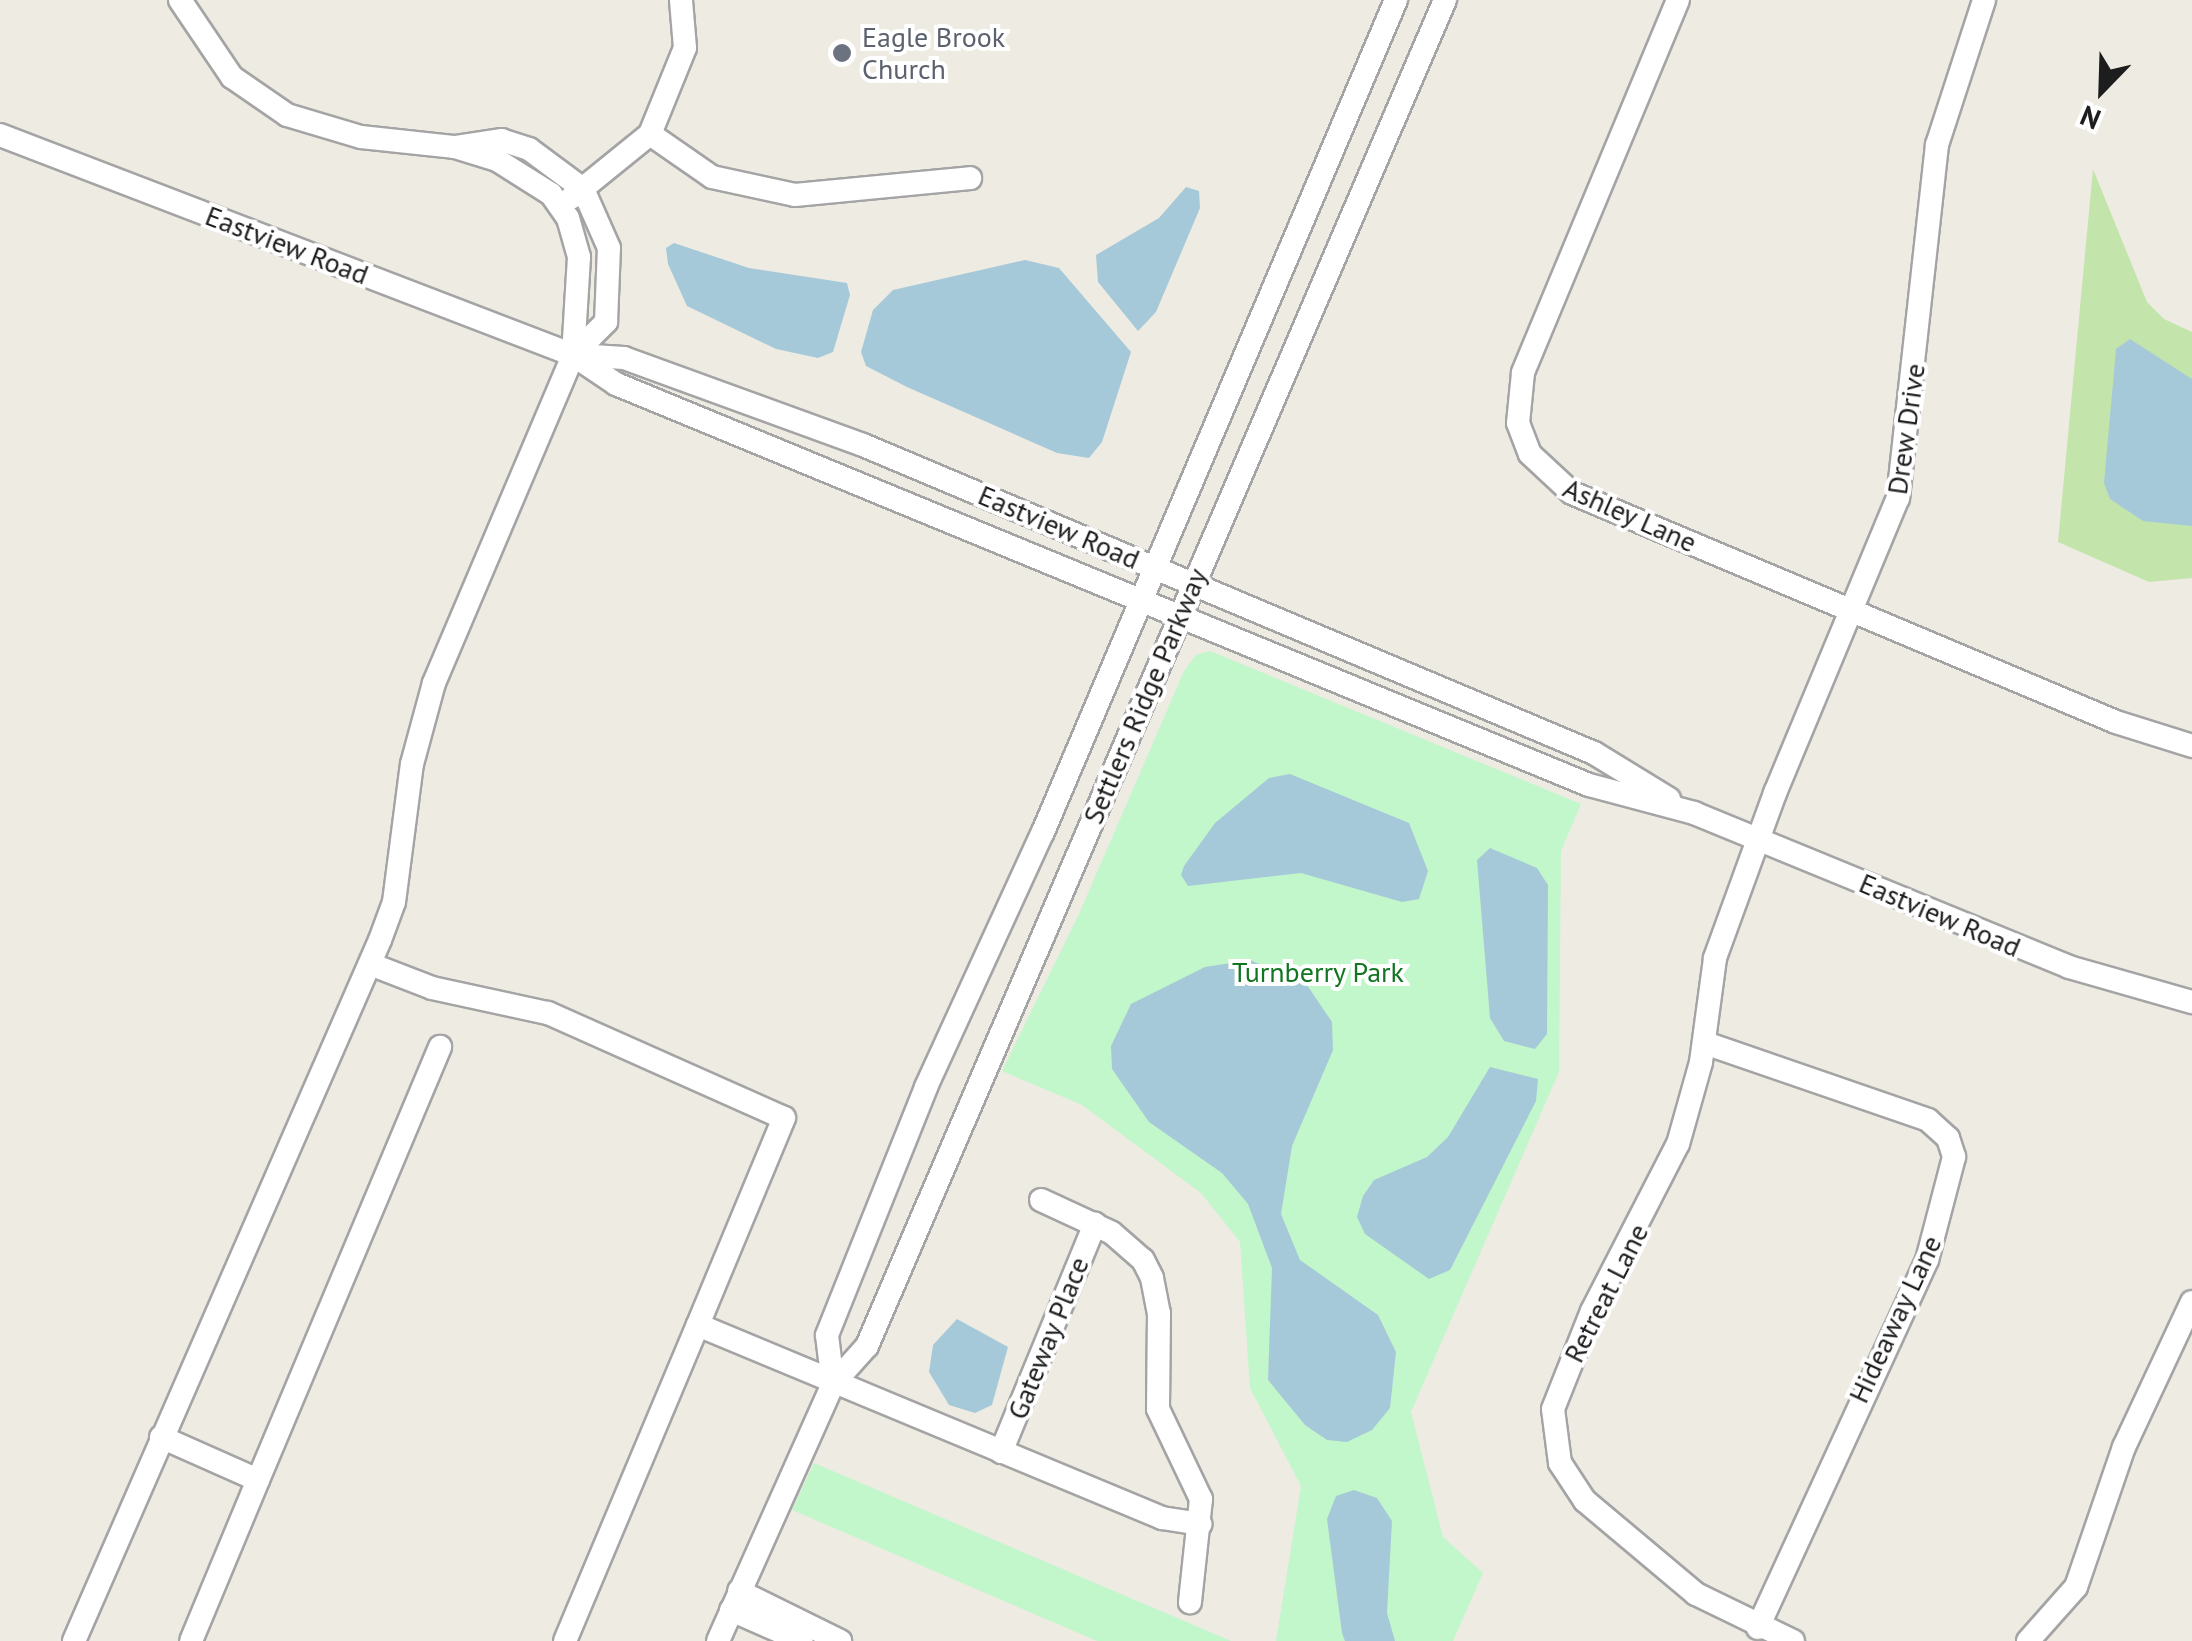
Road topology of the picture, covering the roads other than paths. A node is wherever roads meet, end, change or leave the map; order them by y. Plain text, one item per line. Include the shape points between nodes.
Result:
1 (180, 0) edge
2 (681, 0) edge
3 (1396, 0) edge
4 (1445, 0) edge
5 (1678, 0) edge
6 (1984, 0) edge
7 (650, 134) junction
8 (0, 135) edge
9 (454, 147) junction
10 (970, 178) dead end
11 (583, 189) junction
12 (560, 206) junction
13 (573, 355) junction
14 (1154, 567) junction
15 (1193, 584) junction
16 (1142, 596) junction
17 (1853, 610) junction
18 (1181, 613) junction
19 (2192, 746) edge
20 (1694, 814) junction
21 (1760, 840) junction
22 (370, 964) junction
23 (2192, 1002) edge
24 (1705, 1043) junction
25 (440, 1047) dead end
26 (1041, 1200) dead end
27 (1095, 1224) junction
28 (2192, 1302) edge
29 (698, 1325) junction
30 (833, 1384) junction
31 (161, 1437) junction
32 (1001, 1452) junction
33 (258, 1480) junction
34 (1201, 1524) junction
35 (735, 1601) junction
36 (1190, 1602) dead end
37 (1758, 1628) junction
38 (74, 1641) edge
39 (191, 1641) edge
40 (565, 1641) edge
41 (718, 1641) edge
42 (802, 1641) edge
43 (840, 1641) edge
44 (1794, 1641) edge
45 (2028, 1641) edge

1 - 9 street via 232,77 287,115 361,137
2 - 7 street via 685,48
3 - 14 street, Settlers Ridge Parkway
4 - 15 street, Settlers Ridge Parkway
5 - 17 street, Ashley Lane via 1523,373 1517,407 1522,440 1540,469 1572,493
6 - 17 street, Drew Drive via 1937,145 1898,498
7 - 10 street via 712,177 795,195
7 - 11 street
8 - 13 street, Eastview Road
9 - 11 street via 502,140 529,149
9 - 12 street via 526,173
11 - 12 street
11 - 13 street via 602,223 612,282 606,322
12 - 13 street via 580,271
13 - 14 street, Eastview Road via 624,358 863,444
13 - 16 street, Eastview Road via 616,384
13 - 22 street via 434,683 412,764 394,902
14 - 15 street, Eastview Road
14 - 16 street, Settlers Ridge Parkway
15 - 18 street, Settlers Ridge Parkway
15 - 20 street, Eastview Road via 1594,753
16 - 18 street, Eastview Road
16 - 30 street, Settlers Ridge Parkway via 926,1087 827,1334
17 - 19 street, Ashley Lane via 2116,722
17 - 21 street, Drew Drive
18 - 20 street, Eastview Road via 1589,785
18 - 30 street, Settlers Ridge Parkway via 866,1346
20 - 21 street, Eastview Road
21 - 23 street, Eastview Road via 2058,963
21 - 24 street, Retreat Lane via 1715,958
22 - 29 street via 432,988 548,1012 784,1118
22 - 31 street
24 - 37 street, Retreat Lane via 1667,1171 1560,1382 1553,1435 1563,1471 1586,1501 1682,1585
24 - 37 street, Hideaway Lane via 1928,1120 1948,1138 1954,1158 1926,1260
25 - 33 street
26 - 27 street, Gateway Place
27 - 32 street, Gateway Place
27 - 34 street, Gateway Place via 1129,1246 1152,1278 1159,1314 1158,1409 1197,1482
28 - 45 street via 2124,1448 2076,1587
29 - 30 street, Gateway Place
29 - 40 street
30 - 32 street, Gateway Place
30 - 35 street, Settlers Ridge Parkway
31 - 33 street
31 - 38 street
32 - 34 street, Gateway Place via 1162,1518
33 - 39 street
34 - 36 street, Gateway Place
35 - 41 street, Settlers Ridge Parkway
35 - 42 street
35 - 43 street
37 - 44 street, Retreat Lane

